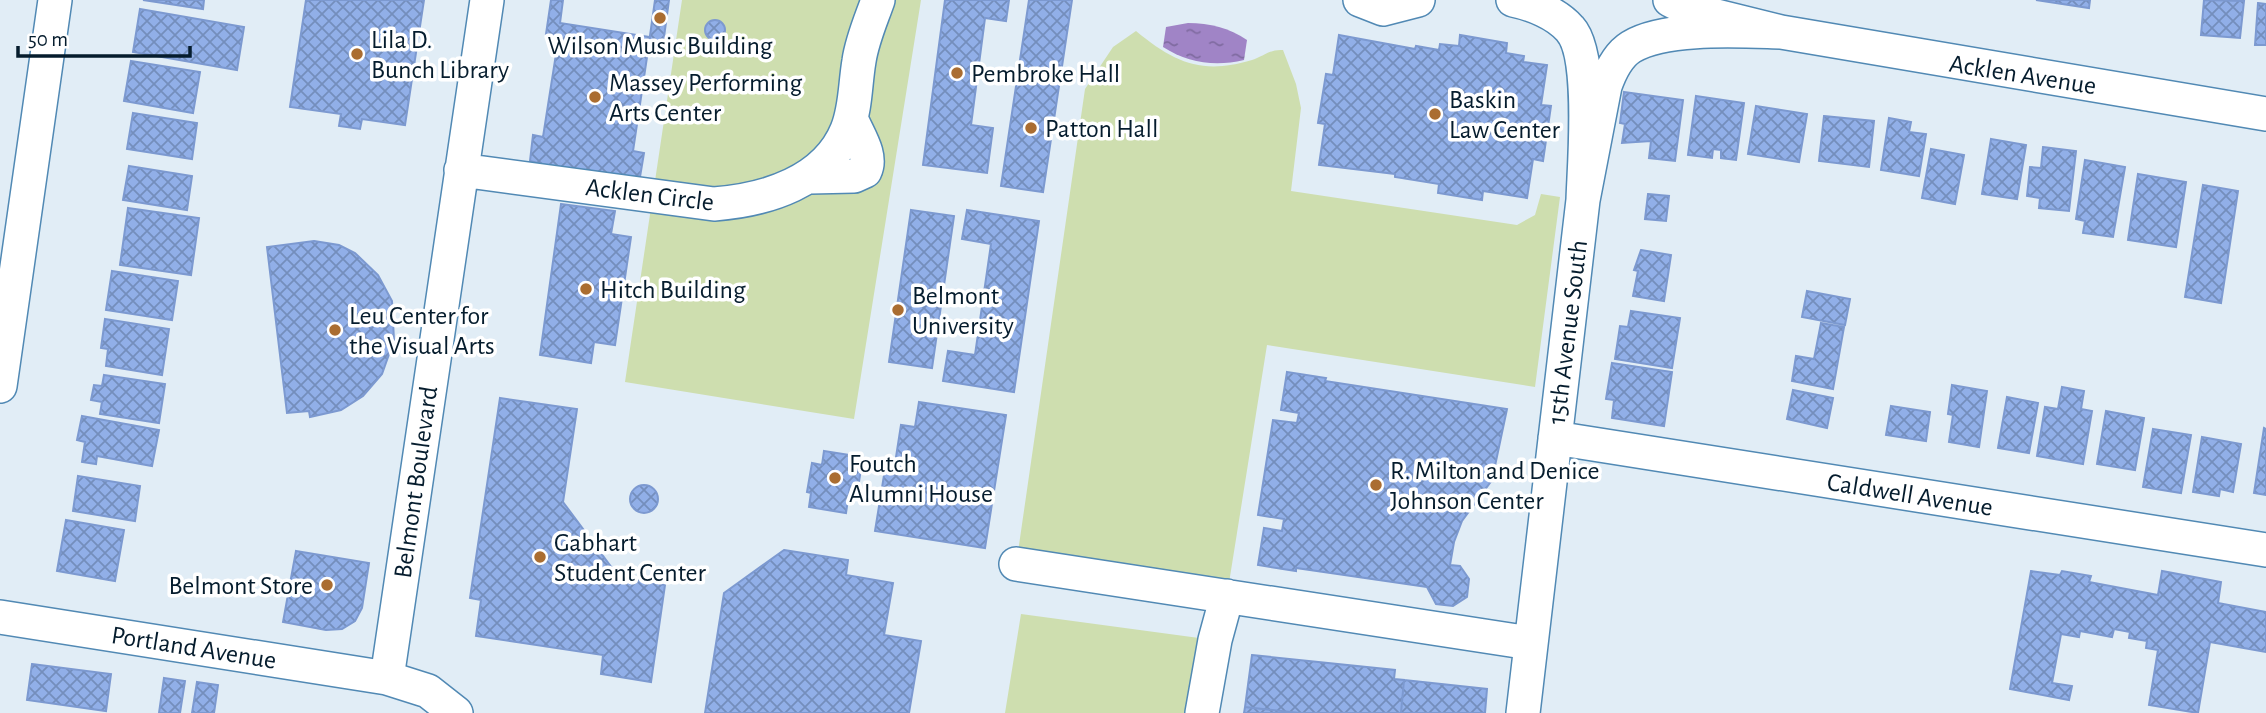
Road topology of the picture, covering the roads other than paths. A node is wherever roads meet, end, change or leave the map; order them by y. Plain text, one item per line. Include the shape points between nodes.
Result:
1 (55, 0) edge
2 (487, 0) edge
3 (878, 0) edge
4 (1513, 0) edge
5 (1659, 0) edge
6 (1670, 0) edge
7 (1568, 15) edge
8 (1781, 32) junction
9 (1632, 46) junction
10 (2266, 114) edge
11 (461, 170) junction
12 (1583, 201) junction
13 (0, 386) edge
14 (1555, 438) junction
15 (2266, 550) edge
16 (1016, 564) dead end
17 (1227, 596) junction
18 (0, 617) edge
19 (1530, 643) junction
20 (387, 678) junction
21 (456, 713) edge
22 (1202, 713) edge
23 (1523, 713) edge

1 - 13 street
2 - 11 street, Belmont Boulevard
3 - 11 street, Acklen Circle via 861,50 851,118 835,150 810,177 748,200 714,204
4 - 7 street, Acklen Avenue
5 - 9 street, 15th Avenue South via 1653,27
6 - 8 street, Acklen Avenue via 1688,9
7 - 9 street, Acklen Avenue via 1596,48 1613,51
7 - 12 street, 15th Avenue South via 1585,80
8 - 9 street, Acklen Avenue via 1688,32
8 - 10 street, Acklen Avenue
9 - 12 street, 15th Avenue South via 1607,79
11 - 20 street, Belmont Boulevard
12 - 14 street, 15th Avenue South
14 - 15 street, Caldwell Avenue
14 - 19 street, 15th Avenue South
16 - 17 street
17 - 19 street
17 - 22 street via 1214,640
18 - 20 street, Portland Avenue
19 - 23 street, 15th Avenue South
20 - 21 street via 428,691

